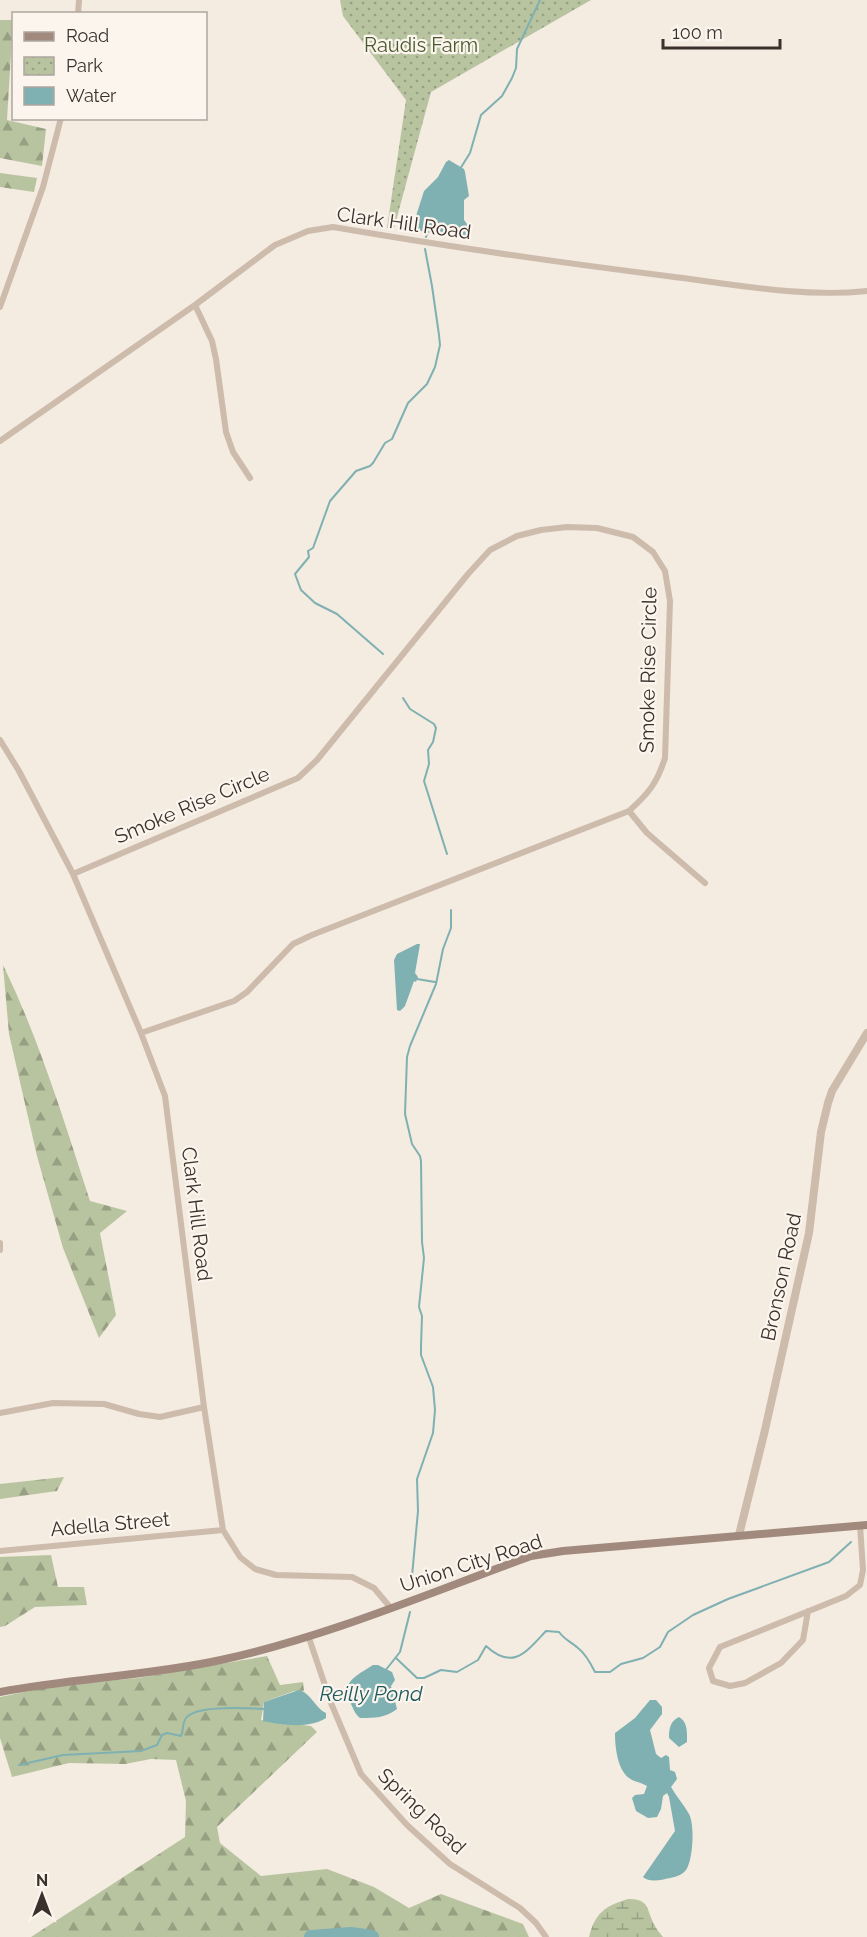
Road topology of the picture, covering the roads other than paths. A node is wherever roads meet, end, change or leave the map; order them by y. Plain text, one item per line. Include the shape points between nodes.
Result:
1 (60, 120) edge
2 (867, 291) edge
3 (195, 305) junction
4 (0, 307) edge
5 (0, 441) edge
6 (250, 478) dead end
7 (0, 740) edge
8 (629, 811) junction
9 (73, 874) junction
10 (705, 883) dead end
11 (141, 1033) junction
12 (867, 1033) edge
13 (0, 1243) edge
14 (0, 1250) edge
15 (204, 1407) junction
16 (0, 1413) edge
17 (863, 1525) edge
18 (224, 1530) junction
19 (739, 1535) junction
20 (0, 1551) edge
21 (390, 1607) junction
22 (808, 1611) junction
23 (309, 1638) junction
24 (0, 1692) edge
25 (546, 1937) edge

1 - 4 street via 43,187
2 - 3 street, Clark Hill Road via 771,289 538,260 333,227 308,231 275,245
3 - 5 street, Clark Hill Road
3 - 6 street via 214,350 226,432 233,452
7 - 9 street, Clark Hill Road
8 - 9 street, Smoke Rise Circle via 650,792 665,758 670,601 665,571 653,552 633,537 597,528 567,527 517,536 490,550 298,778
8 - 10 street
8 - 11 street, Smoke Rise Circle via 303,939 234,1001
9 - 11 street, Clark Hill Road
11 - 15 street, Clark Hill Road via 165,1096
12 - 19 street, Bronson Road via 828,1103 809,1233
13 - 14 street
15 - 16 street via 160,1417 104,1404 53,1403
15 - 18 street, Clark Hill Road
17 - 19 main road, Union City Road
17 - 22 street via 860,1585 846,1596
18 - 20 street, Adella Street
18 - 21 street, Clark Hill Road via 240,1557 255,1569 276,1575 352,1577 374,1588
19 - 21 main road, Union City Road via 531,1556
21 - 23 main road, Union City Road
22 - 22 street via 720,1647 709,1668 713,1681 730,1686 745,1683 781,1663 803,1640
23 - 24 main road, Union City Road via 219,1660
23 - 25 street, Spring Road via 361,1774 407,1825 450,1864 520,1908

